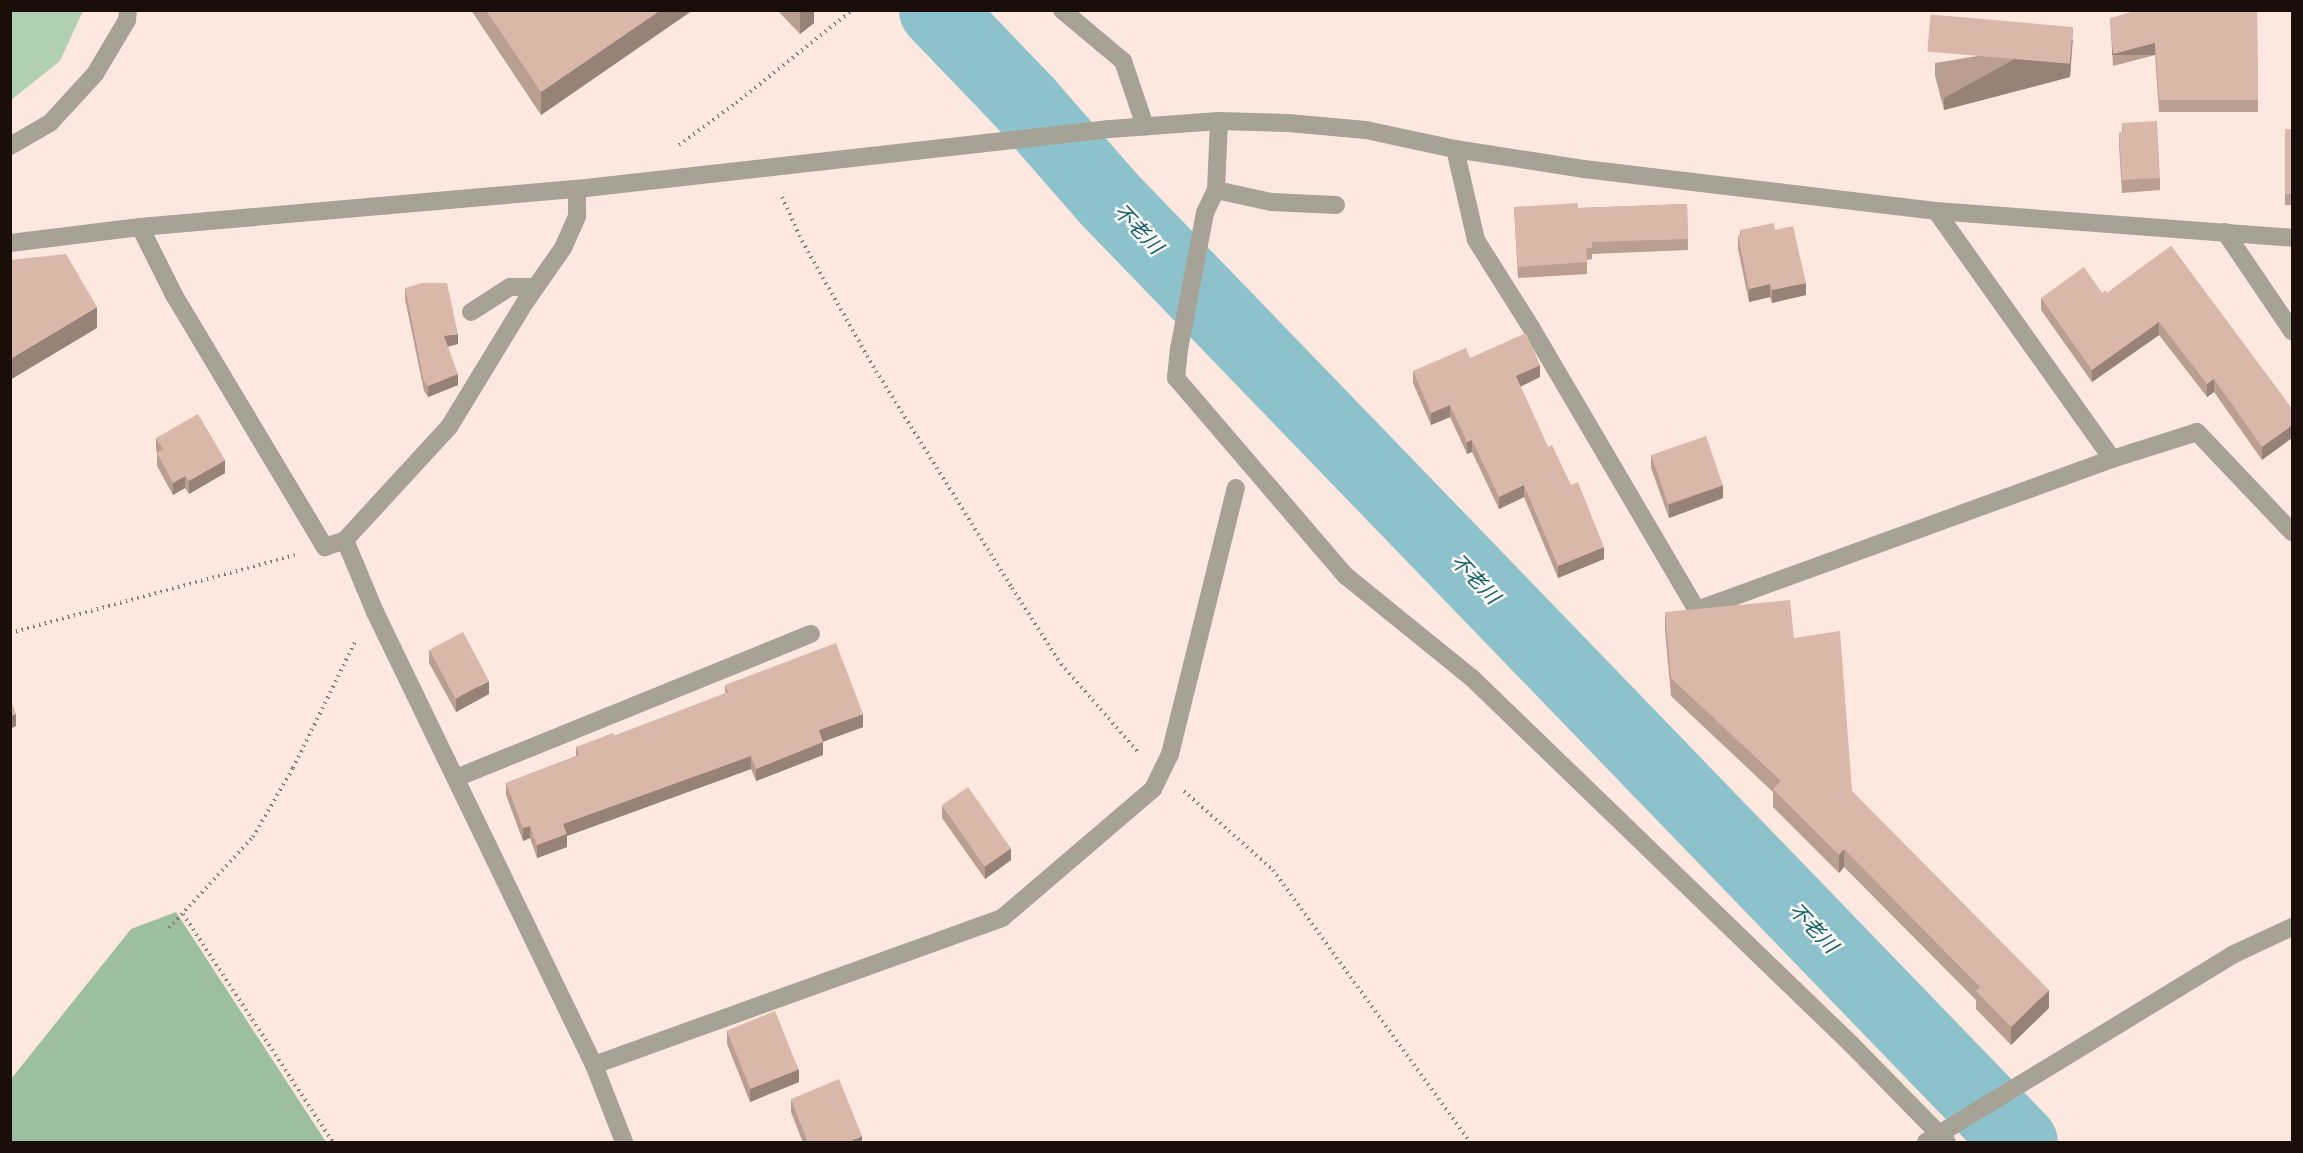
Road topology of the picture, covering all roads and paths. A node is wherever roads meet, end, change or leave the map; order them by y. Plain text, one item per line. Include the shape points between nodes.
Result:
1 (128, 10) edge
2 (852, 10) edge
3 (1062, 10) edge
4 (1219, 121) junction
5 (1145, 126) junction
6 (679, 145) dead end
7 (10, 146) edge
8 (1455, 149) junction
9 (768, 166) junction
10 (577, 189) junction
11 (1216, 190) junction
12 (1336, 205) dead end
13 (1936, 211) junction
14 (140, 227) junction
15 (2225, 232) junction
16 (2292, 238) edge
17 (10, 243) edge
18 (536, 287) junction
19 (471, 312) dead end
20 (2292, 331) edge
21 (2112, 459) junction
22 (1236, 488) dead end
23 (2292, 532) edge
24 (345, 540) junction
25 (325, 547) junction
26 (375, 612) junction
27 (10, 633) edge
28 (811, 634) dead end
29 (1161, 776) junction
30 (456, 778) junction
31 (183, 914) junction
32 (2292, 927) edge
33 (169, 928) dead end
34 (594, 1065) junction
35 (1937, 1140) edge
36 (333, 1143) edge
37 (624, 1143) edge
38 (1470, 1143) edge

1 - 7 street via 127,20 95,74 50,123
2 - 6 path
3 - 5 street via 1123,62
4 - 5 street
4 - 8 street via 1366,130
4 - 11 street
5 - 9 street
8 - 13 street via 1584,169
8 - 21 street via 1476,240 1696,610
9 - 10 street
9 - 29 path via 802,241 876,371 1012,588 1061,664
10 - 14 street
10 - 18 street via 577,216 563,248
11 - 12 street via 1270,202
11 - 35 street via 1205,213 1176,378 1346,576 1472,678 1851,1044
13 - 15 street
13 - 21 street
14 - 17 street
14 - 25 street via 174,295
15 - 16 street
15 - 20 street
18 - 19 street via 510,287
18 - 24 street via 448,427
21 - 23 street via 2197,432
22 - 29 street via 1170,754
24 - 25 street
24 - 26 street
25 - 27 path
26 - 30 street
26 - 31 path via 355,642 293,768 253,837
28 - 30 street
29 - 34 street via 1153,789 1002,918
29 - 38 path via 1180,787 1273,870
30 - 34 street
31 - 33 path
31 - 36 path
32 - 35 street via 2232,955
34 - 37 street

